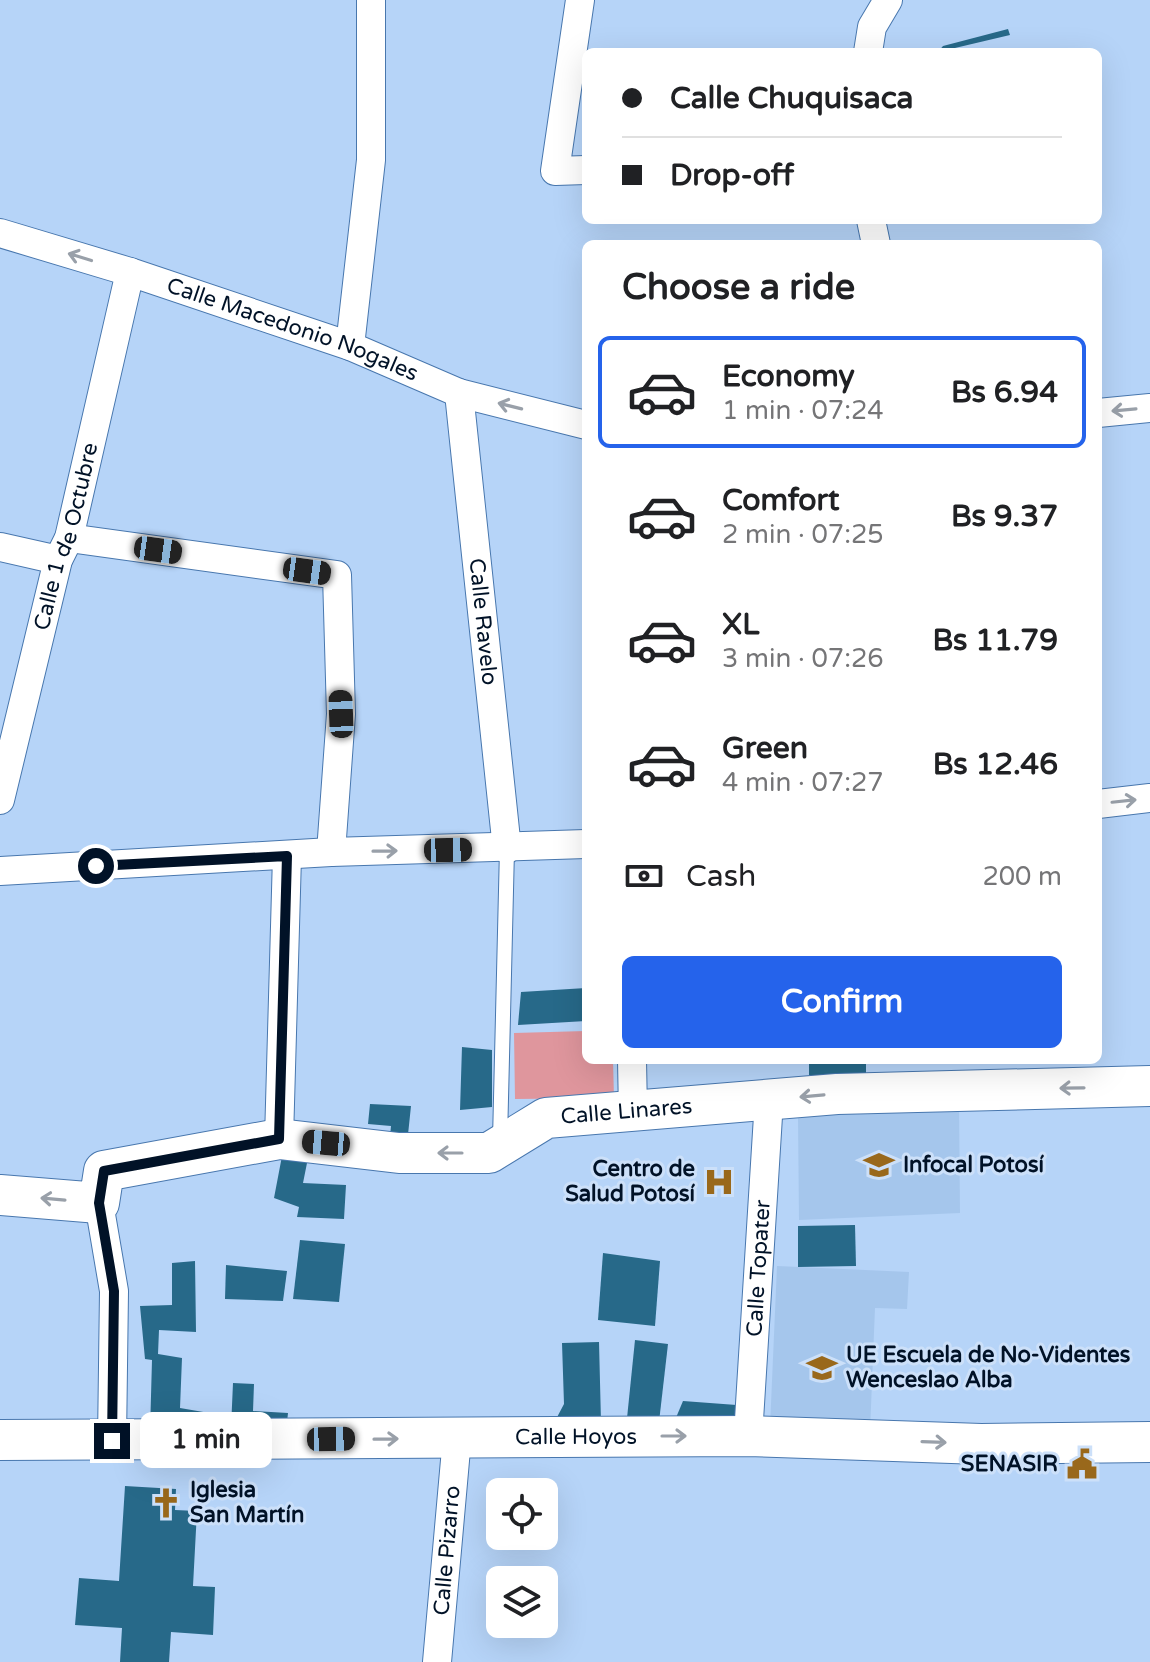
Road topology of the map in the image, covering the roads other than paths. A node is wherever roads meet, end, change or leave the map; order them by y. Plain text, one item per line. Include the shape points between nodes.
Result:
1 (371, 0) edge
2 (580, 0) edge
3 (888, 0) edge
4 (869, 48) edge
5 (582, 170) edge
6 (0, 233) edge
7 (130, 272) junction
8 (350, 346) junction
9 (459, 393) junction
10 (1150, 408) edge
11 (1102, 413) edge
12 (582, 424) edge
13 (0, 547) edge
14 (64, 549) junction
15 (1150, 798) edge
16 (0, 800) edge
17 (1102, 804) edge
18 (582, 844) edge
19 (507, 849) junction
20 (331, 852) junction
21 (287, 856) junction
22 (0, 871) edge
23 (632, 1064) edge
24 (1150, 1086) edge
25 (769, 1100) junction
26 (633, 1112) junction
27 (279, 1139) junction
28 (500, 1144) junction
29 (0, 1195) edge
30 (99, 1203) junction
31 (748, 1436) junction
32 (457, 1438) junction
33 (0, 1440) edge
34 (112, 1441) junction
35 (1150, 1442) edge
36 (437, 1662) edge

1 - 8 street via 371,160
2 - 5 street via 555,171
3 - 4 street via 872,27
7 -> 6 street, Calle Macedonio Nogales
7 - 8 street, Calle Macedonio Nogales
7 - 14 street, Calle 1 de Octubre
8 - 9 street, Calle Macedonio Nogales
12 -> 9 street, Calle Macedonio Nogales
9 - 19 street, Calle Ravelo
10 -> 11 street
13 - 14 street
14 - 16 street, Calle 1 de Octubre
14 - 20 street via 337,575 341,714
17 -> 15 street
18 - 19 street
20 -> 19 street
19 - 28 lane
20 - 21 street
21 - 22 street
21 - 27 street
23 - 26 street
24 -> 25 main road, Calle Linares
25 - 26 main road, Calle Linares
25 - 31 street, Calle Topater
26 - 28 main road, Calle Linares via 546,1118
28 -> 27 main road, Calle Linares via 489,1153 399,1153
27 - 30 main road, Calle Linares via 104,1171
30 -> 29 main road
30 - 34 street via 114,1291
32 -> 31 main road, Calle Hoyos
31 -> 35 main road, Calle Hoyos via 981,1444
34 -> 32 main road, Calle Hoyos
32 - 36 street, Calle Pizarro
33 - 34 main road, Calle Hoyos

